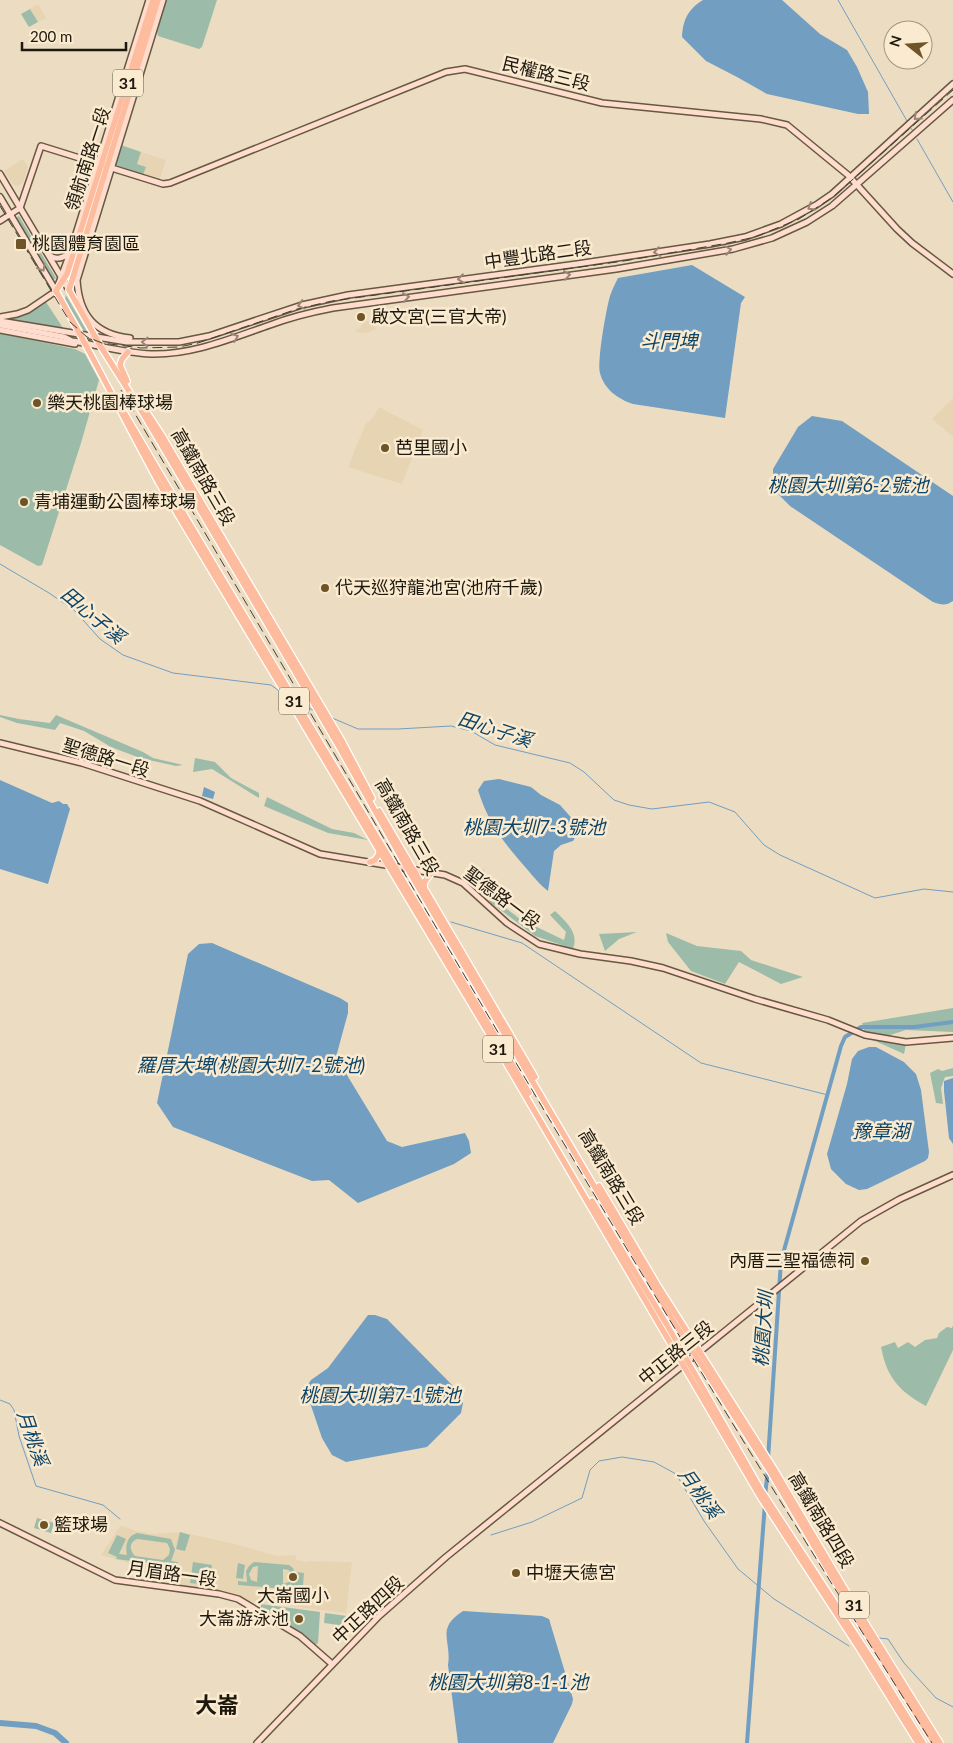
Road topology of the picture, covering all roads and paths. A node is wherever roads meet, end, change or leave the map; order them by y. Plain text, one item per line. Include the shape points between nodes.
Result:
1 (149, 0) edge
2 (153, 0) edge
3 (158, 0) edge
4 (163, 0) edge
5 (953, 84) edge
6 (953, 100) edge
7 (104, 166) junction
8 (0, 174) edge
9 (850, 178) junction
10 (856, 186) junction
11 (0, 197) edge
12 (20, 208) junction
13 (11, 215) junction
14 (0, 221) edge
15 (70, 253) junction
16 (47, 254) junction
17 (84, 258) junction
18 (74, 274) junction
19 (953, 274) edge
20 (62, 279) junction
21 (69, 290) junction
22 (56, 291) junction
23 (1, 317) edge
24 (0, 325) edge
25 (0, 330) edge
26 (81, 335) junction
27 (96, 337) junction
28 (130, 338) dead end
29 (85, 343) junction
30 (101, 346) junction
31 (128, 352) junction
32 (114, 368) junction
33 (103, 375) junction
34 (127, 381) junction
35 (130, 388) junction
36 (203, 506) junction
37 (186, 519) junction
38 (209, 524) junction
39 (194, 541) junction
40 (271, 667) junction
41 (300, 676) junction
42 (313, 737) junction
43 (0, 743) edge
44 (340, 743) junction
45 (378, 848) junction
46 (398, 852) junction
47 (370, 862) junction
48 (391, 863) junction
49 (410, 868) junction
50 (432, 872) junction
51 (414, 879) junction
52 (424, 886) junction
53 (407, 887) junction
54 (461, 976) junction
55 (467, 996) junction
56 (953, 1038) edge
57 (953, 1175) edge
58 (592, 1207) junction
59 (602, 1217) junction
60 (697, 1353) junction
61 (686, 1363) junction
62 (507, 1507) joint
63 (0, 1523) edge
64 (800, 1550) junction
65 (817, 1551) junction
66 (805, 1565) junction
67 (832, 1566) junction
68 (859, 1648) junction
69 (872, 1660) junction
70 (332, 1664) junction
71 (900, 1679) junction
72 (909, 1703) junction
73 (257, 1743) edge
74 (918, 1743) edge
75 (923, 1743) edge
76 (934, 1743) edge
77 (940, 1743) edge

1 - 7 street, 領航南路一段 / 31
2 - 7 main road, 領航南路一段 / 31
3 - 7 main road, 領航南路一段 / 31
4 - 7 street, 領航南路一段 / 31
5 -> 9 street, 中豐北路二段
6 - 10 street, 中豐北路二段
7 - 9 street, 民權路三段 via 163,184 170,183 446,72 465,69 602,103 776,121 797,131
7 - 12 street, 民權路三段 via 41,146
7 - 15 street, 領航南路一段 / 31
7 - 17 street, 領航南路一段 / 31
7 - 18 main road, 領航南路一段 / 31
7 - 20 main road, 領航南路一段 / 31 via 67,274
8 - 12 street
9 - 10 street, 民權路三段
9 -> 27 street, 中豐北路二段 via 832,194 798,215 745,237 348,295 302,305 209,336 179,342 127,342
10 - 19 street, 民權路三段 via 912,243
31 -> 10 street, 中豐北路二段 via 161,354 206,347 307,313 333,308 616,269 733,249 772,238 807,222
11 - 13 street
12 - 13 street
12 - 16 street
13 - 14 street
13 -> 22 street
15 - 16 street via 59,259
15 - 20 street, 領航南路一段 / 31
16 - 20 street
17 - 18 street, 31
17 - 28 street via 77,280 86,313 102,331
18 - 21 main road, 31
20 - 21 street
20 - 22 main road, 領航南路一段 / 31
21 - 27 main road, 31
22 - 23 street via 28,310
22 - 26 main road, 31
23 - 26 street, 中豐北路二段
24 - 29 street
25 - 29 street via 74,344
26 - 27 street, 中豐北路二段
26 - 29 main road, 31
27 - 30 main road, 31
29 - 30 street, 中豐北路二段
29 - 33 main road, 高鐵南路三段 / 31
30 - 31 street, 中豐北路二段
30 - 32 main road, 高鐵南路三段 / 31
30 - 34 main road, 高鐵南路三段 / 31
31 - 34 main road via 120,365
32 - 35 main road
32 - 38 main road, 高鐵南路三段 / 31
33 - 37 main road, 高鐵南路三段 / 31
33 - 39 main road, 高鐵南路三段 / 31 via 149,466
34 - 35 main road, 高鐵南路三段 / 31
35 - 36 main road, 高鐵南路三段 / 31
36 - 38 main road
36 - 41 main road, 高鐵南路三段 / 31
37 - 39 main road
37 - 40 main road, 高鐵南路三段 / 31
38 - 41 main road, 高鐵南路三段 / 31
39 - 40 main road, 高鐵南路三段 / 31
40 - 42 main road, 高鐵南路三段 / 31
41 - 44 main road, 高鐵南路三段 / 31
42 - 45 main road, 高鐵南路三段 / 31
42 - 48 main road, 高鐵南路三段 / 31
43 - 47 street, 聖德路一段 via 82,763 200,801 320,854
44 - 46 main road, 高鐵南路三段 / 31
44 - 49 main road, 高鐵南路三段 / 31
45 - 47 main road via 379,854
45 - 48 main road, 高鐵南路三段 / 31
46 - 48 main road
46 - 49 main road, 高鐵南路三段 / 31
47 - 48 street, 聖德路一段
48 - 49 street, 聖德路一段
48 - 53 main road, 高鐵南路三段 / 31
48 - 55 main road, 高鐵南路三段 / 31
49 - 50 street, 聖德路一段
49 - 51 main road, 高鐵南路三段 / 31
49 - 52 main road, 高鐵南路三段 / 31
50 - 52 main road
50 - 56 street, 聖德路一段 via 463,883 507,923 539,944 663,968 846,1026 865,1035 906,1042
51 - 53 main road via 407,880
51 - 60 main road, 高鐵南路三段 / 31 via 665,1306
52 - 60 main road, 高鐵南路三段 / 31
53 - 54 main road, 高鐵南路三段 / 31
54 - 55 main road
54 - 59 main road, 高鐵南路三段 / 31
55 - 58 main road, 高鐵南路三段 / 31
57 - 60 street, 中正路三段 via 861,1221
58 - 59 main road
58 - 61 main road, 高鐵南路三段 / 31
59 - 61 main road, 高鐵南路三段 / 31
60 - 61 street, 中正路三段
60 - 65 main road, 高鐵南路四段 / 31
60 - 67 main road, 高鐵南路四段 / 31 via 765,1455
61 - 62 street, 中正路三段
61 - 64 main road, 高鐵南路四段 / 31
61 - 66 main road, 高鐵南路四段 / 31 via 761,1498
62 - 70 street, 中正路四段 via 379,1616
63 - 70 street, 月眉路一段 via 115,1580 235,1597 300,1636
64 - 66 main road
64 - 69 main road, 高鐵南路四段 / 31
65 - 67 main road
65 - 72 main road, 高鐵南路四段 / 31
66 - 68 main road, 高鐵南路四段 / 31
67 - 71 main road, 高鐵南路四段 / 31
68 - 69 main road
68 - 74 main road, 高鐵南路四段 / 31
69 - 75 main road, 高鐵南路四段 / 31
70 - 73 street, 中正路四段
71 - 72 main road
71 - 77 main road, 高鐵南路四段 / 31
72 - 76 main road, 高鐵南路四段 / 31

